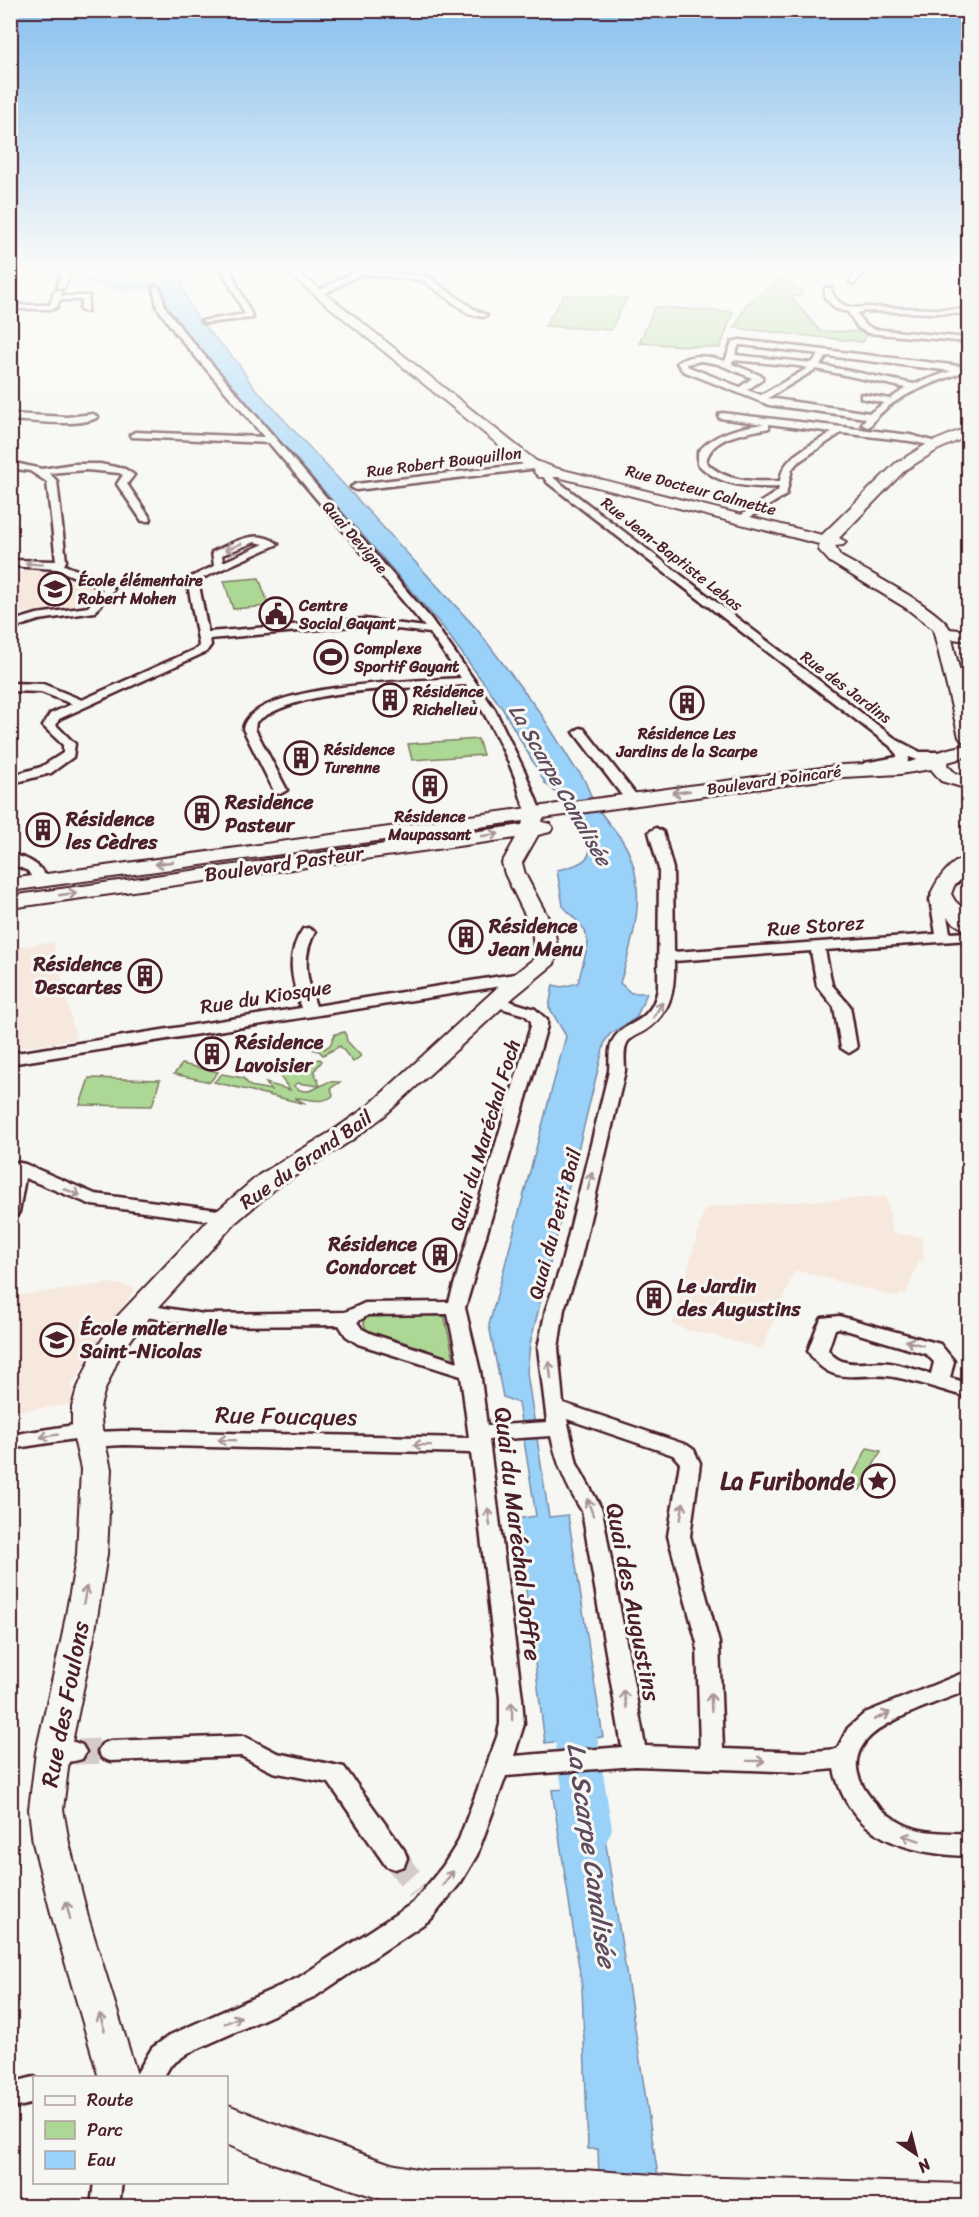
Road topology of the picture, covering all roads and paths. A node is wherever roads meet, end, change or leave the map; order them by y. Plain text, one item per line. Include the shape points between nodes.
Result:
1 (215, 373) edge
2 (422, 373) edge
3 (698, 373) edge
4 (750, 373) edge
5 (804, 373) edge
6 (843, 373) edge
7 (954, 373) edge
8 (916, 387) junction
9 (741, 390) junction
10 (863, 396) dead end
11 (761, 399) junction
12 (892, 402) junction
13 (802, 406) junction
14 (722, 416) dead end
15 (872, 416) junction
16 (10, 417) edge
17 (93, 417) dead end
18 (790, 424) junction
19 (840, 429) junction
20 (969, 431) edge
21 (866, 432) junction
22 (135, 435) dead end
23 (272, 440) junction
24 (938, 444) junction
25 (10, 465) edge
26 (546, 471) junction
27 (41, 472) junction
28 (785, 484) junction
29 (356, 487) dead end
30 (146, 519) dead end
31 (742, 519) junction
32 (832, 542) junction
33 (10, 563) edge
34 (58, 566) junction
35 (219, 566) dead end
36 (10, 626) edge
37 (432, 630) junction
38 (956, 635) edge
39 (204, 636) junction
40 (779, 657) joint
41 (470, 681) junction
42 (10, 687) edge
43 (81, 705) junction
44 (960, 715) junction
45 (580, 732) dead end
46 (969, 737) edge
47 (893, 743) junction
48 (954, 765) edge
49 (843, 771) junction
50 (10, 780) edge
51 (280, 790) dead end
52 (969, 796) edge
53 (632, 799) junction
54 (614, 809) junction
55 (533, 820) junction
56 (656, 832) dead end
57 (10, 858) edge
58 (969, 862) edge
59 (10, 885) edge
60 (38, 887) junction
61 (942, 889) junction
62 (10, 902) edge
63 (969, 924) edge
64 (308, 932) dead end
65 (969, 936) edge
66 (944, 938) junction
67 (817, 946) junction
68 (667, 957) junction
69 (528, 977) junction
70 (496, 1002) junction
71 (310, 1011) junction
72 (849, 1048) dead end
73 (10, 1059) edge
74 (15, 1167) edge
75 (10, 1212) edge
76 (226, 1217) junction
77 (456, 1308) junction
78 (139, 1310) junction
79 (348, 1318) junction
80 (470, 1371) junction
81 (939, 1382) junction
82 (969, 1390) edge
83 (552, 1422) junction
84 (89, 1435) junction
85 (479, 1440) junction
86 (10, 1442) edge
87 (969, 1680) edge
88 (110, 1751) tunnel mouth
89 (617, 1758) junction
90 (845, 1758) junction
91 (712, 1760) junction
92 (498, 1767) junction
93 (969, 1845) edge
94 (395, 1858) tunnel mouth
95 (118, 2076) edge
96 (148, 2076) edge
97 (33, 2090) edge
98 (10, 2096) edge
99 (228, 2125) edge
100 (425, 2199) edge
101 (677, 2200) edge
102 (969, 2205) edge

1 - 23 street, Quai Devigne
2 - 26 street, Rue Jean-Baptiste Lebas
3 - 9 street
4 - 9 street via 759,379
5 - 11 street
6 - 8 street
7 - 8 street
8 - 12 street
9 - 11 street
10 - 12 street
11 - 13 street
12 - 15 street
13 - 15 street
13 - 18 street
14 - 18 street
15 - 21 street
16 - 17 street
18 - 19 street
18 - 28 street via 731,434 707,447 700,458 708,470 735,481
19 - 21 street
19 - 28 street via 791,463
20 - 24 street
21 - 24 street
22 - 23 street
23 - 37 street, Quai Devigne
24 - 32 street via 900,467
25 - 27 street
26 - 29 street, Rue Robert Bouquillon
26 - 31 street, Rue Docteur Calmette
26 - 40 street, Rue Jean-Baptiste Lebas via 550,481
27 - 30 street via 62,467 126,472 129,475 122,484
27 - 34 street via 52,481 61,561
28 - 31 street via 774,500
31 - 32 street, Rue Docteur Calmette
32 - 38 street via 849,561 932,609
34 -> 33 street
34 - 36 street via 109,589 91,610 37,617
35 - 39 street via 191,581
37 - 39 street via 360,622
37 - 41 street, Quai Devigne
38 - 44 street via 954,676
39 - 43 street via 205,648 199,653
40 - 47 street, Rue des Jardins
41 - 51 street via 324,693 290,700 261,712 250,722 249,729
41 - 55 street, Quai Devigne via 494,719 519,772
42 - 43 street via 43,688
43 - 50 street via 49,723 69,744 69,754 45,770
44 - 46 street
44 - 48 street
45 - 53 street
47 - 48 street, Rue des Jardins via 918,756
47 - 49 street, Rue des Jardins via 904,754 902,760
48 - 49 street, Boulevard Poincaré
48 - 52 street
48 - 54 street, Boulevard Poincaré via 916,774
49 -> 53 street, Boulevard Poincaré
53 - 54 street, Boulevard Poincaré
54 - 55 street, Boulevard Pasteur
55 - 60 street, Boulevard Pasteur
55 - 69 street via 514,857 513,868 538,916 547,950 542,965
56 - 68 street via 666,869
57 - 60 street via 38,872
58 - 61 street
59 - 60 street, Boulevard Pasteur
60 - 62 street, Boulevard Pasteur
61 - 63 street via 943,900
61 - 66 street via 937,899
64 - 71 street via 300,945 297,963
65 - 66 street, Rue Storez
66 - 67 street, Rue Storez
67 - 68 street, Rue Storez
67 - 72 street via 825,986 842,1006
83 -> 68 street, Quai du Petit Bail via 548,1348 617,1071 618,1045 624,1036 659,1013 666,987
69 - 70 street, Rue du Grand Bail
69 - 71 street, Rue du Kiosque
70 - 76 street, Rue du Grand Bail via 383,1105 268,1181
70 - 77 street, Quai du Maréchal Foch via 534,1014 539,1026
71 - 73 street, Rue du Kiosque
74 - 75 street
74 -> 76 street via 92,1199
76 - 78 street, Rue du Grand Bail
77 - 79 street via 365,1309
77 - 80 street, Quai du Maréchal Joffre
78 - 79 street via 212,1320
78 - 84 street, Rue du Grand Bail via 111,1346 93,1383 86,1407
79 - 80 street via 353,1332 366,1339
80 - 85 street, Quai du Maréchal Joffre
81 -> 81 street via 944,1361 933,1349 839,1322 826,1327 818,1351 832,1366 856,1372 887,1369
81 - 82 street
83 - 85 street, Rue Foucques
89 -> 83 street, Quai des Augustins via 592,1509 570,1472
91 -> 83 street via 708,1643 679,1536 689,1457 680,1450
85 -> 84 street, Rue Foucques
84 -> 86 street, Rue Foucques
95 -> 84 street, Rue des Foulons via 70,1917 46,1809 64,1752 92,1554 96,1469
92 -> 85 street, Quai du Maréchal Joffre via 509,1737 512,1710
90 -> 87 street via 853,1739 873,1720
88 - 94 street via 243,1746 273,1762 336,1774
89 - 91 street
89 - 92 street
91 -> 90 street via 804,1762
93 -> 90 street via 916,1840 878,1822 853,1794
96 -> 92 street, Quai du Maréchal Joffre via 161,2057 179,2044 307,1987 409,1922 424,1896 452,1874 468,1847
97 - 98 street
99 - 100 street
100 - 101 street via 582,2190
101 - 102 street

